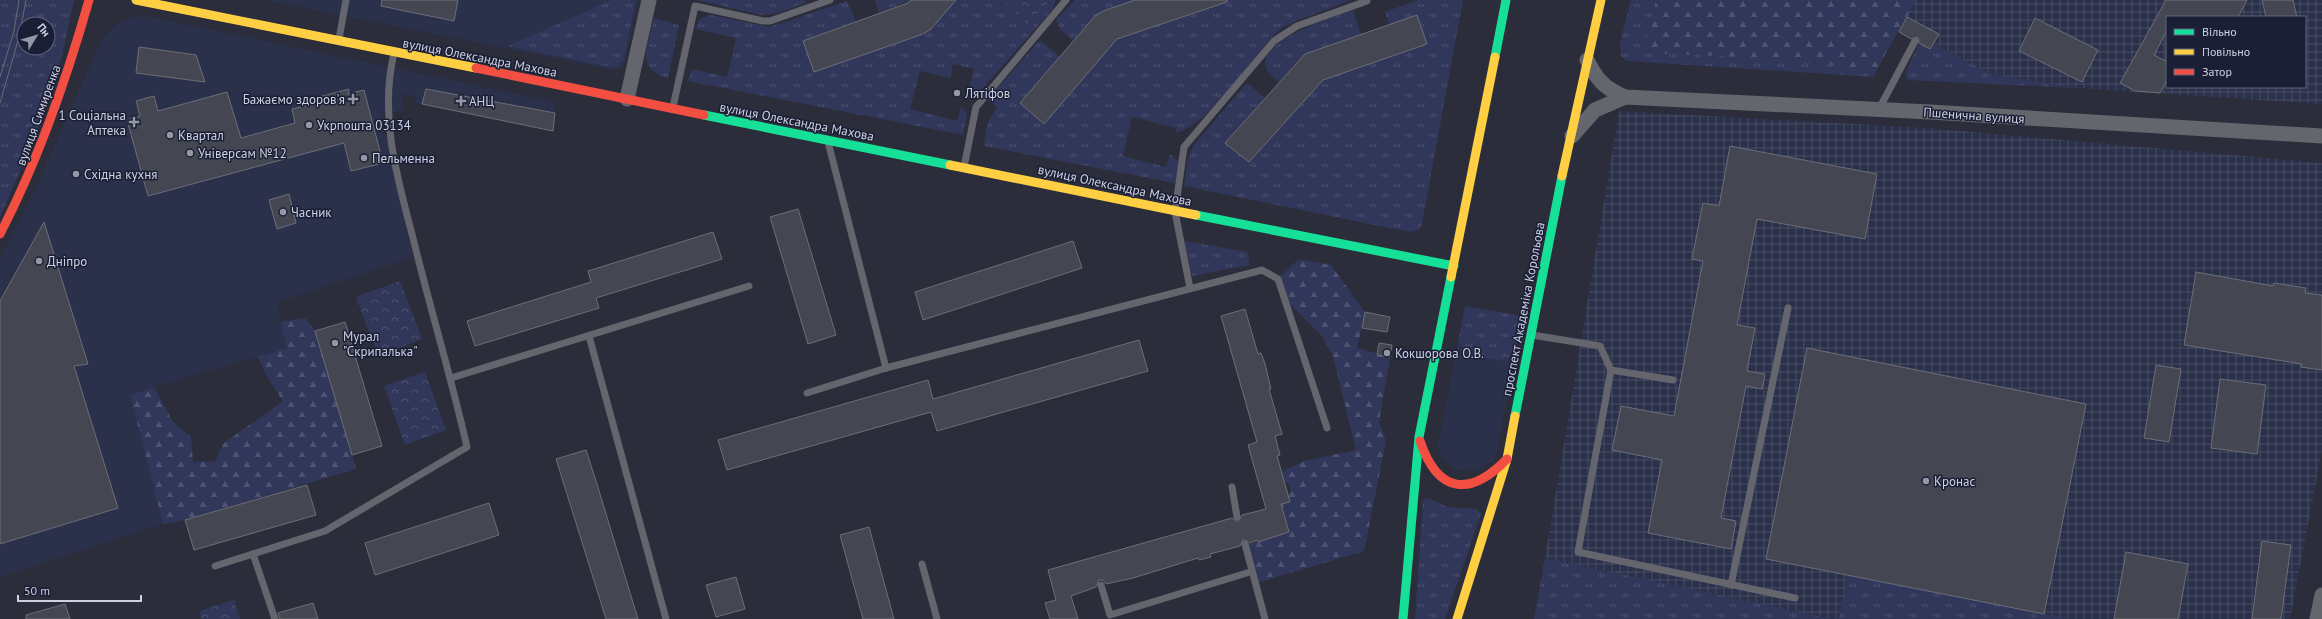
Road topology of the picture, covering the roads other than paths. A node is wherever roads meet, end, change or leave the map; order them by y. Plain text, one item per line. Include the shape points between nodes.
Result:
1 (88, 0) edge
2 (136, 0) edge
3 (346, 0) edge
4 (649, 0) edge
5 (827, 0) edge
6 (1066, 0) edge
7 (1506, 0) edge
8 (1601, 0) edge
9 (1367, 1) edge
10 (339, 41) junction
11 (1914, 41) dead end
12 (394, 53) junction
13 (1587, 60) junction
14 (1625, 98) junction
15 (627, 99) junction
16 (673, 109) junction
17 (1879, 109) junction
18 (2322, 136) edge
19 (1569, 139) junction
20 (828, 140) junction
21 (964, 167) junction
22 (1175, 212) junction
23 (0, 234) edge
24 (1454, 266) junction
25 (749, 286) dead end
26 (1190, 288) junction
27 (1788, 308) dead end
28 (1532, 335) junction
29 (588, 336) junction
30 (886, 368) junction
31 (1610, 370) junction
32 (451, 378) junction
33 (1673, 380) dead end
34 (807, 393) dead end
35 (1327, 428) dead end
36 (1419, 437) junction
37 (1506, 459) junction
38 (1232, 488) dead end
39 (1237, 517) dead end
40 (1244, 544) dead end
41 (253, 554) junction
42 (922, 564) dead end
43 (215, 566) dead end
44 (1250, 572) junction
45 (1101, 585) dead end
46 (1731, 585) junction
47 (2322, 595) edge
48 (1795, 598) dead end
49 (275, 619) edge
50 (666, 619) edge
51 (937, 619) edge
52 (1265, 619) edge
53 (1403, 619) edge
54 (1457, 619) edge
55 (2317, 619) edge

1 - 23 street, вулиця Симиренка via 70,65 41,150
2 - 10 street, вулиця Олександра Махова via 206,10
3 - 10 lane
4 - 15 street
5 - 16 lane via 780,18 763,21 695,6
6 - 21 lane via 976,107
7 - 24 street
8 - 13 street, проспект Академіка Корольова
9 - 22 lane via 1297,26 1274,41 1184,148
10 - 12 street, вулиця Олександра Махова
11 - 17 lane
12 - 15 street, вулиця Олександра Махова
12 - 32 lane via 387,100 392,158
13 - 14 street, Пшенична вулиця via 1595,76 1608,90
13 - 19 street, проспект Академіка Корольова
14 - 17 street, Пшенична вулиця
14 - 19 street, Пшенична вулиця via 1595,110
15 - 16 street, вулиця Олександра Махова
16 - 20 street, вулиця Олександра Махова
17 - 18 street, Пшенична вулиця
19 - 28 street, проспект Академіка Корольова
20 - 21 street, вулиця Олександра Махова
20 - 30 lane
21 - 22 street, вулиця Олександра Махова
22 - 24 street, вулиця Олександра Махова
22 - 26 lane
24 - 36 street
25 - 29 lane
26 - 30 lane
26 - 35 lane via 1262,270 1278,279
27 - 46 lane
28 - 31 lane via 1600,346
28 - 37 street, проспект Академіка Корольова
29 - 32 lane
29 - 50 lane
30 - 34 lane
31 - 33 lane
31 - 46 lane via 1578,552
32 - 41 lane via 467,447 325,532
36 - 37 street via 1424,456 1432,470 1442,479 1455,484 1481,481
36 - 53 street
37 - 54 street, проспект Академіка Корольова
38 - 39 lane
40 - 44 lane
41 - 43 lane
41 - 49 lane
42 - 51 lane
44 - 45 lane via 1110,615
44 - 52 lane
46 - 48 lane
47 - 55 street

